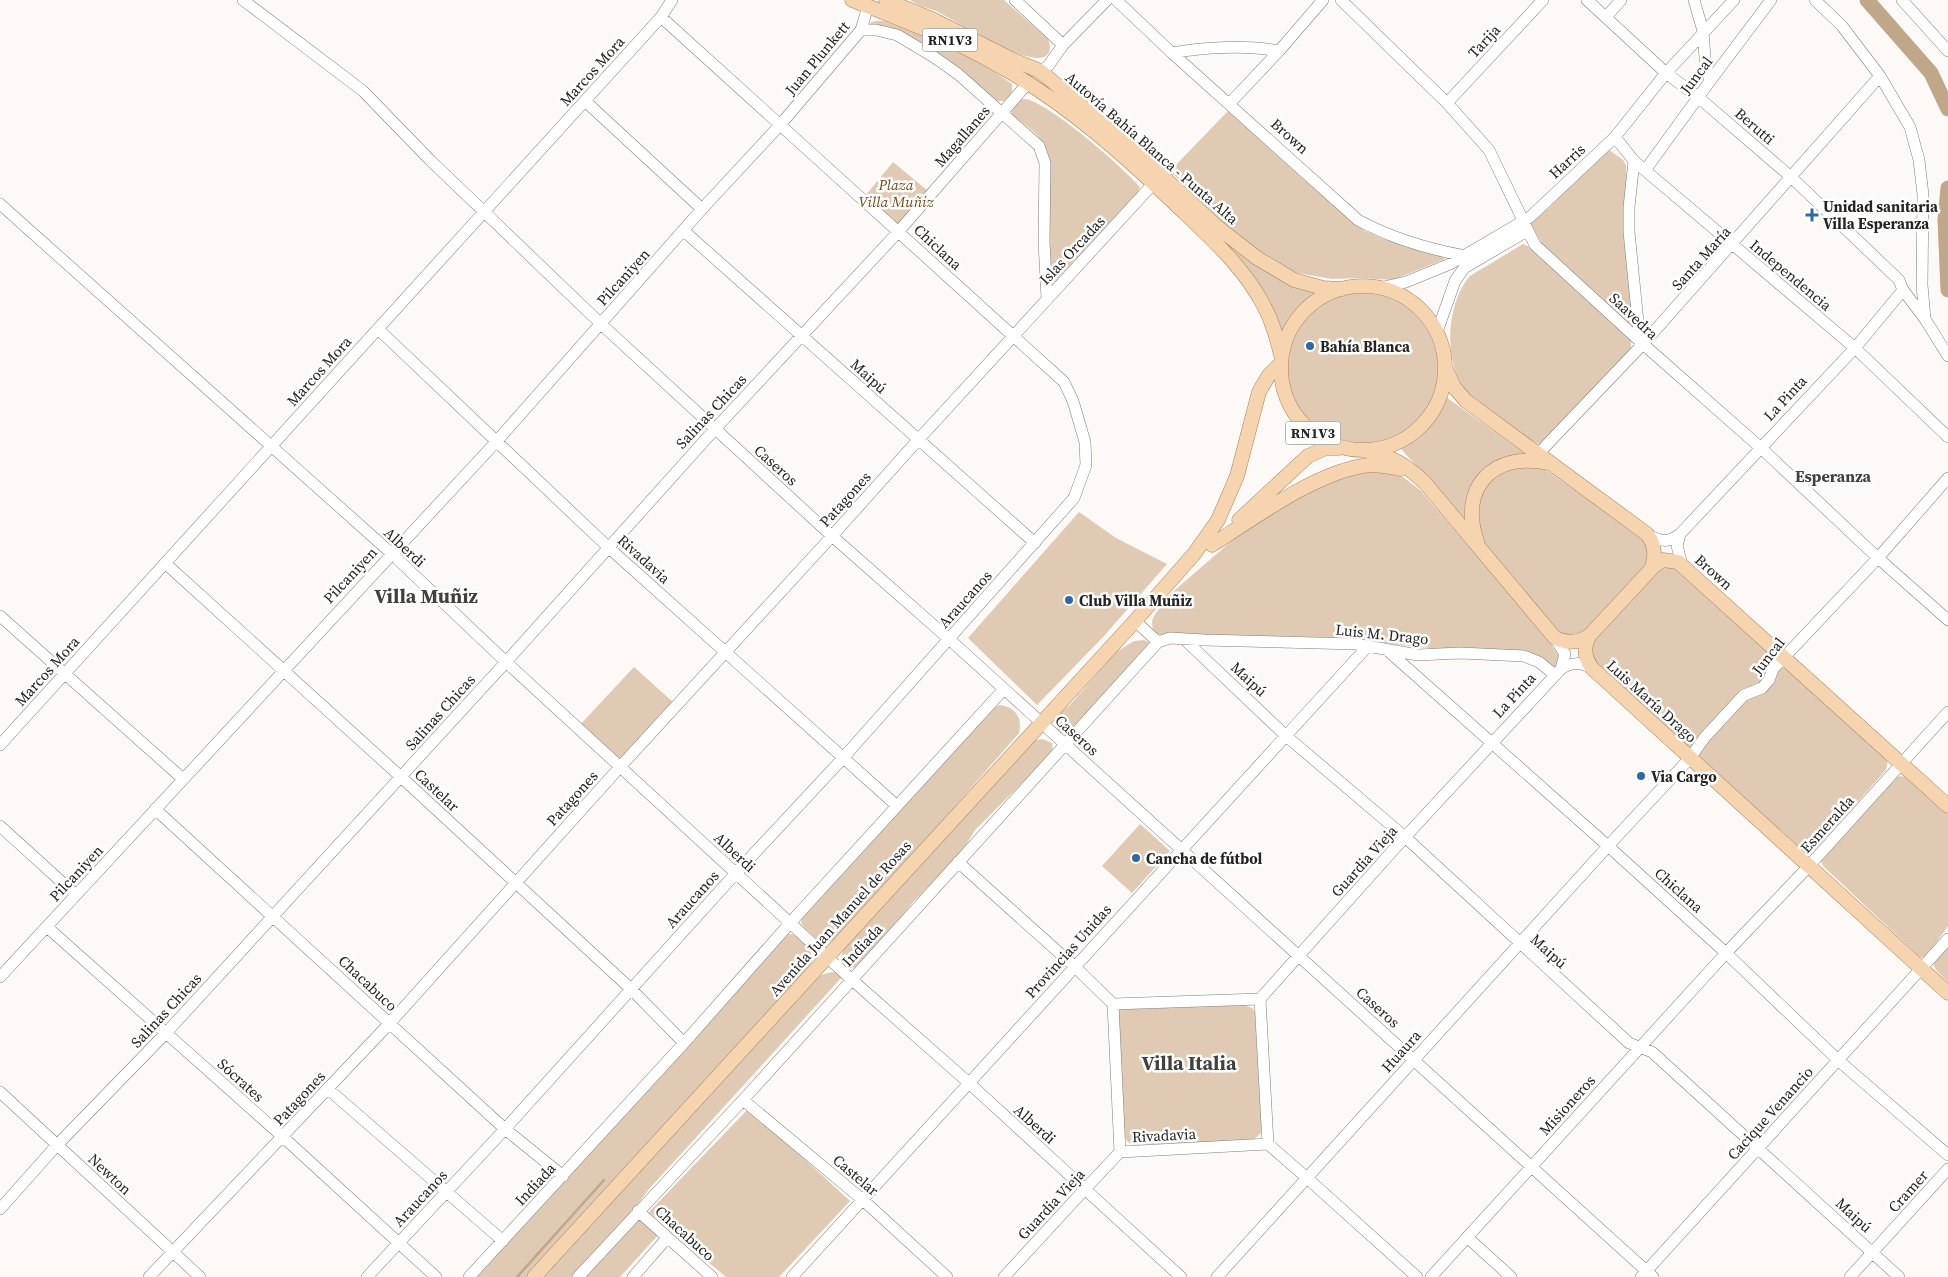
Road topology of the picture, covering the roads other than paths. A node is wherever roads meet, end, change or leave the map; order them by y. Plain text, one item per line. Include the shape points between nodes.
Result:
1 (243, 0) edge
2 (672, 0) edge
3 (852, 0) edge
4 (888, 0) edge
5 (1015, 0) edge
6 (1107, 0) edge
7 (1116, 0) edge
8 (1323, 0) edge
9 (1341, 0) edge
10 (1543, 0) edge
11 (1588, 0) edge
12 (1621, 0) edge
13 (1694, 0) edge
14 (1734, 0) edge
15 (1771, 0) edge
16 (1815, 0) edge
17 (1902, 0) edge
18 (868, 6) junction
19 (661, 17) junction
20 (1606, 17) junction
21 (861, 30) junction
22 (1703, 32) junction
23 (1063, 45) junction
24 (1279, 51) junction
25 (1948, 51) edge
26 (1172, 53) junction
27 (1040, 71) junction
28 (1666, 73) junction
29 (1880, 76) junction
30 (1710, 81) junction
31 (1028, 83) junction
32 (1698, 97) junction
33 (585, 102) junction
34 (1447, 103) junction
35 (1229, 104) junction
36 (1002, 112) junction
37 (780, 125) junction
38 (1615, 137) junction
39 (1634, 161) junction
40 (1649, 172) junction
41 (1791, 177) junction
42 (1154, 184) junction
43 (1631, 184) junction
44 (0, 204) edge
45 (702, 209) junction
46 (484, 212) junction
47 (1525, 226) junction
48 (684, 230) junction
49 (899, 231) junction
50 (1732, 246) junction
51 (1466, 256) junction
52 (1901, 285) junction
53 (1379, 288) junction
54 (1342, 289) junction
55 (1047, 298) junction
56 (1925, 319) junction
57 (601, 324) junction
58 (378, 329) junction
59 (1437, 332) junction
60 (802, 336) junction
61 (1014, 337) junction
62 (1642, 343) junction
63 (1855, 348) junction
64 (1948, 356) edge
65 (1281, 359) junction
66 (1445, 368) junction
67 (715, 429) junction
68 (1948, 437) edge
69 (918, 440) junction
70 (496, 442) junction
71 (271, 446) junction
72 (1342, 448) junction
73 (1761, 448) junction
74 (1360, 451) junction
75 (1538, 454) junction
76 (1086, 464) joint
77 (1551, 464) junction
78 (1948, 478) edge
79 (1425, 483) junction
80 (1648, 534) junction
81 (1680, 534) junction
82 (832, 536) junction
83 (1035, 543) junction
84 (1212, 545) junction
85 (608, 547) junction
86 (1480, 547) junction
87 (391, 553) junction
88 (1878, 558) junction
89 (165, 563) junction
90 (1682, 564) junction
91 (1652, 567) junction
92 (1171, 581) junction
93 (0, 616) edge
94 (1948, 620) edge
95 (1135, 621) junction
96 (1590, 635) junction
97 (1170, 638) joint
98 (1555, 638) junction
99 (949, 639) junction
100 (1184, 639) junction
101 (1158, 642) junction
102 (1367, 647) junction
103 (1387, 650) junction
104 (726, 652) junction
105 (1784, 657) junction
106 (506, 662) junction
107 (1592, 668) junction
108 (283, 670) junction
109 (1558, 672) junction
110 (65, 674) junction
111 (1004, 688) junction
112 (1948, 712) edge
113 (1041, 722) junction
114 (1285, 735) junction
115 (1065, 744) junction
116 (1491, 744) junction
117 (0, 745) edge
118 (844, 757) junction
119 (1690, 758) junction
120 (1901, 764) junction
121 (620, 767) junction
122 (401, 777) junction
123 (183, 779) junction
124 (896, 805) junction
125 (1948, 806) edge
126 (155, 809) junction
127 (0, 826) edge
128 (1405, 837) junction
129 (1608, 846) junction
130 (1182, 849) junction
131 (958, 862) junction
132 (1809, 866) junction
133 (736, 873) junction
134 (515, 884) junction
135 (76, 895) junction
136 (274, 916) junction
137 (790, 922) junction
138 (46, 927) junction
139 (1948, 939) edge
140 (1519, 944) junction
141 (1726, 953) junction
142 (1299, 955) junction
143 (827, 956) junction
144 (1075, 967) junction
145 (1921, 969) junction
146 (0, 977) edge
147 (851, 979) junction
148 (631, 990) junction
149 (1948, 993) edge
150 (1260, 999) junction
151 (1113, 1004) junction
152 (388, 1024) junction
153 (166, 1034) junction
154 (684, 1043) junction
155 (1640, 1047) junction
156 (1414, 1060) junction
157 (1838, 1060) junction
158 (969, 1083) junction
159 (328, 1088) junction
160 (0, 1092) edge
161 (742, 1100) junction
162 (505, 1129) junction
163 (283, 1137) junction
164 (1268, 1144) junction
165 (57, 1145) junction
166 (1758, 1148) junction
167 (1120, 1152) junction
168 (1948, 1155) edge
169 (1531, 1166) junction
170 (1948, 1169) edge
171 (563, 1176) junction
172 (1307, 1178) junction
173 (1085, 1189) junction
174 (447, 1192) junction
175 (863, 1200) junction
176 (0, 1209) edge
177 (638, 1211) junction
178 (1467, 1237) junction
179 (667, 1238) junction
180 (503, 1240) junction
181 (400, 1242) junction
182 (172, 1252) junction
183 (1872, 1252) junction
184 (1647, 1275) edge
185 (149, 1277) edge
186 (200, 1277) edge
187 (367, 1277) edge
188 (436, 1277) edge
189 (469, 1277) edge
190 (534, 1277) edge
191 (578, 1277) edge
192 (632, 1277) edge
193 (712, 1277) edge
194 (792, 1277) edge
195 (947, 1277) edge
196 (1004, 1277) edge
197 (1181, 1277) edge
198 (1217, 1277) edge
199 (1417, 1277) edge
200 (1431, 1277) edge
201 (1511, 1277) edge
202 (1850, 1277) edge
203 (1899, 1277) edge

1 - 46 street, Caseros via 363,91
2 - 19 street, Marcos Mora
3 - 18 main road, Autovía Bahía Blanca - Punta Alta / RN1V3
4 - 27 main road, Autovía Bahía Blanca - Punta Alta / RN1V3
5 - 23 street
6 - 23 street
7 - 26 street, Brown
8 - 24 street
9 - 34 street, Saavedra
10 - 34 street, Tarija
11 - 20 street, Berutti
12 - 20 street
13 - 22 street
14 - 22 street, Harris
15 - 30 street, Juncal
16 - 29 street via 1842,26
17 - 25 street
18 - 21 street, Juan Plunkett
18 - 31 main road, Autovía Bahía Blanca - Punta Alta / RN1V3 via 949,40
19 - 33 street, Marcos Mora
19 - 37 street, Chiclana
20 - 28 street, Berutti
21 - 36 street via 896,35 919,47 958,74
21 - 37 street, Juan Plunkett
22 - 28 street, Harris
22 - 30 street
23 - 27 street via 1048,66
24 - 26 street via 1263,48 1191,49
24 - 35 street
26 - 35 street, Brown
27 - 54 main road, Autovía Bahía Blanca - Punta Alta / RN1V3 via 1130,146 1220,230 1257,258 1294,280
28 - 32 street, Berutti
28 - 38 street, Harris
29 - 41 street, Santa María
29 - 56 street via 1910,127 1919,160 1923,195
30 - 32 street, Juncal
31 - 36 street, Magallanes
31 - 42 main road, Autovía Bahía Blanca - Punta Alta / RN1V3 via 1094,131
32 - 40 street, Juncal
32 - 41 street, Berutti
33 - 45 street
33 - 46 street, Marcos Mora
34 - 47 street, Saavedra via 1489,150
35 - 51 street, Brown via 1358,220 1382,233
36 - 49 street, Magallanes
36 - 55 street via 1035,141 1043,153
37 - 45 street, Pilcaniyen
37 - 49 street, Chiclana
38 - 39 street, Independencia
38 - 47 street, Harris
39 - 40 street, Independencia
39 - 43 street
40 - 43 street
40 - 50 street, Independencia
41 - 50 street, Santa María
41 - 52 street, Berutti
42 - 55 street, Islas Orcadas
42 - 65 main road, Autovía Bahía Blanca - Punta Alta / RN1V3 via 1243,273 1266,310
43 - 62 street via 1629,232
44 - 71 street, Alberdi
45 - 48 street, Pilcaniyen
46 - 57 street, Caseros
46 - 58 street, Marcos Mora
47 - 51 street, Harris
47 - 59 street, Harris via 1464,268 1455,281
47 - 62 street, Saavedra via 1536,245
48 - 57 street, Pilcaniyen
48 - 60 street, Maipú
49 - 60 street, Salinas Chicas
49 - 61 street, Chiclana
50 - 62 street, Santa María
50 - 63 street, Independencia
51 - 53 street, Harris via 1406,282
52 - 56 street, Berutti
52 - 63 street, La Pinta
53 - 54 main road, RN1V3 via 1360,286
53 - 59 main road, RN1V3 via 1413,303
54 - 65 main road, RN1V3 via 1316,301 1296,320
55 - 61 street, Islas Orcadas
56 - 64 street, Berutti
57 - 67 street, Caseros
57 - 70 street, Pilcaniyen
58 - 70 street, Rivadavia
58 - 71 street, Marcos Mora
59 - 66 main road, RN1V3
60 - 67 street, Salinas Chicas
60 - 69 street, Maipú
61 - 69 street, Patagones
61 - 76 street, Chiclana via 1064,382 1079,418
62 - 73 street, Saavedra
62 - 75 street, Santa María
63 - 68 street, Independencia
63 - 73 street, La Pinta
65 - 72 main road, RN1V3 via 1281,382 1296,417 1324,441
65 - 92 main road, Avenida Juan Manuel de Rosas via 1257,397 1237,476 1225,506 1203,543
66 - 74 main road, RN1V3 via 1437,405 1413,434 1379,449
66 - 75 main road via 1466,401
67 - 82 street, Caseros
67 - 85 street, Salinas Chicas
69 - 82 street, Patagones
69 - 83 street, Maipú
70 - 85 street, Rivadavia
70 - 87 street, Pilcaniyen
71 - 87 street, Alberdi
71 - 89 street, Marcos Mora
72 - 74 main road, RN1V3
72 - 84 main road, Avenida Juan Manuel de Rosas via 1326,448 1308,456
73 - 81 street, La Pinta
73 - 88 street, Saavedra
74 - 79 main road via 1393,459
75 - 77 main road
76 - 83 street, Araucanos via 1074,498
77 - 80 main road
77 - 86 main road via 1530,460 1510,462 1482,480 1474,495 1471,511
78 - 88 street, Juncal
79 - 84 main road via 1392,467 1372,465 1351,469 1292,494
79 - 86 main road
80 - 81 street via 1666,541
80 - 91 main road via 1655,552
81 - 90 street via 1677,546
82 - 99 street, Caseros
82 - 104 street, Patagones
83 - 99 street, Araucanos
84 - 92 main road, Avenida Juan Manuel de Rosas
85 - 104 street, Rivadavia
85 - 106 street, Salinas Chicas
86 - 98 main road
87 - 106 street, Alberdi
87 - 108 street, Pilcaniyen
88 - 94 street, Saavedra
88 - 105 street, Juncal
89 - 108 street, Castelar
89 - 110 street, Marcos Mora
90 - 91 main road, Brown via 1668,560
90 - 105 main road, Brown
91 - 96 main road
92 - 95 main road, Avenida Juan Manuel de Rosas
93 - 110 street
95 - 101 street
95 - 113 main road, Avenida Juan Manuel de Rosas
96 - 98 main road via 1574,642
96 - 107 main road, Luis María Drago via 1585,653
97 - 100 street, Luis M. Drago
97 - 101 street, Indiada
98 - 109 street via 1565,654
99 - 111 street, Caseros
99 - 118 street, Araucanos
100 - 102 street, Luis M. Drago via 1356,644
100 - 114 street, Maipú
101 - 115 street, Indiada
102 - 103 street, Luis M. Drago
102 - 114 street, Provincias Unidas
103 - 109 street, Luis M. Drago via 1418,655 1524,656
103 - 116 street, Chiclana
104 - 118 street, Rivadavia
104 - 121 street, Patagones
105 - 119 street, Juncal via 1762,688 1744,695
105 - 120 main road, Brown
106 - 121 street, Alberdi
106 - 122 street, Salinas Chicas
107 - 109 street via 1572,663
107 - 119 main road, Luis María Drago
108 - 122 street, Castelar
108 - 123 street, Pilcaniyen
109 - 116 street, La Pinta
110 - 117 street, Marcos Mora
110 - 123 street
111 - 113 street, Caseros
111 - 124 street, Indiada
112 - 120 street, Esmeralda
113 - 115 street, Caseros
113 - 143 main road, Avenida Juan Manuel de Rosas
114 - 128 street, Maipú
114 - 130 street, Provincias Unidas
115 - 130 street, Caseros
115 - 131 street, Indiada
116 - 128 street, Guardia Vieja
116 - 129 street, Chiclana
118 - 124 street, Rivadavia
118 - 133 street, Araucanos
119 - 129 street, Juncal
119 - 132 main road, Luis María Drago
120 - 125 main road, Brown
120 - 132 street, Esmeralda
121 - 133 street, Alberdi
121 - 134 street, Patagones
122 - 134 street, Castelar
122 - 136 street, Salinas Chicas
123 - 126 street, Pilcaniyen
124 - 137 street, Indiada
126 - 135 street, Pilcaniyen
126 - 136 street, Chacabuco
127 - 135 street
128 - 140 street, Maipú
128 - 142 street, Guardia Vieja
129 - 140 street, Huaura
129 - 141 street, Chiclana
130 - 142 street, Caseros
130 - 144 street, Provincias Unidas
131 - 144 street
131 - 147 street, Indiada
132 - 141 street, Esmeralda
132 - 145 main road, Luis María Drago
133 - 137 street, Alberdi
133 - 148 street, Araucanos
134 - 148 street, Castelar
134 - 152 street, Patagones
135 - 138 street, Pilcaniyen
136 - 152 street, Chacabuco
136 - 153 street, Salinas Chicas
137 - 143 street, Alberdi
137 - 154 street, Indiada
138 - 146 street, Pilcaniyen
138 - 153 street, Sócrates
139 - 145 street, Cacique Venancio
140 - 155 street, Maipú via 1629,1043
140 - 156 street, Huaura
141 - 155 street, Misioneros
141 - 157 street, Chiclana
142 - 150 street, Guardia Vieja
142 - 156 street, Caseros
143 - 147 street, Alberdi
143 - 190 main road, Avenida Juan Manuel de Rosas
144 - 151 street
144 - 158 street, Provincias Unidas
145 - 149 main road, Luis María Drago
145 - 157 street, Cacique Venancio
147 - 158 street, Alberdi
147 - 161 street, Indiada
148 - 154 street, Castelar
148 - 162 street, Araucanos
150 - 151 street
150 - 164 street
151 - 167 street, Rivadavia
152 - 159 street, Patagones
152 - 162 street, Chacabuco
153 - 163 street, Sócrates
153 - 165 street, Salinas Chicas
154 - 171 street, Indiada
155 - 166 street, Maipú via 1652,1052
155 - 169 street, Misioneros
156 - 169 street, Caseros
156 - 172 street, Huaura
157 - 166 street, Cacique Venancio
157 - 168 street, Chiclana
158 - 173 street, Alberdi
158 - 175 street, Provincias Unidas
159 - 163 street, Patagones
159 - 174 street
160 - 165 street, Newton
161 - 175 street, Castelar
161 - 177 street, Indiada
162 - 171 street, Chacabuco
162 - 174 street, Araucanos
163 - 181 street, Sócrates
163 - 182 street, Patagones
164 - 167 street, Rivadavia
164 - 172 street
165 - 176 street, Salinas Chicas
165 - 182 street, Newton
166 - 183 street, Maipú
166 - 184 street, Cacique Venancio
167 - 173 street, Guardia Vieja
169 - 178 street, Misioneros
169 - 184 street, Caseros
170 - 183 street, Cramer
171 - 180 street, Indiada
172 - 198 street, Huaura
172 - 199 street
173 - 196 street, Guardia Vieja
173 - 197 street, Alberdi
174 - 180 street
174 - 181 street, Araucanos
175 - 194 street, Provincias Unidas
175 - 195 street, Castelar
177 - 179 street, Chacabuco
177 - 191 street, Indiada
178 - 200 street, Misioneros
178 - 201 street
179 - 192 street
179 - 193 street, Chacabuco
180 - 189 street, Indiada
181 - 187 street, Araucanos
181 - 188 street, Sócrates
182 - 185 street, Patagones
182 - 186 street, Newton
183 - 202 street, Cramer
183 - 203 street, Maipú

